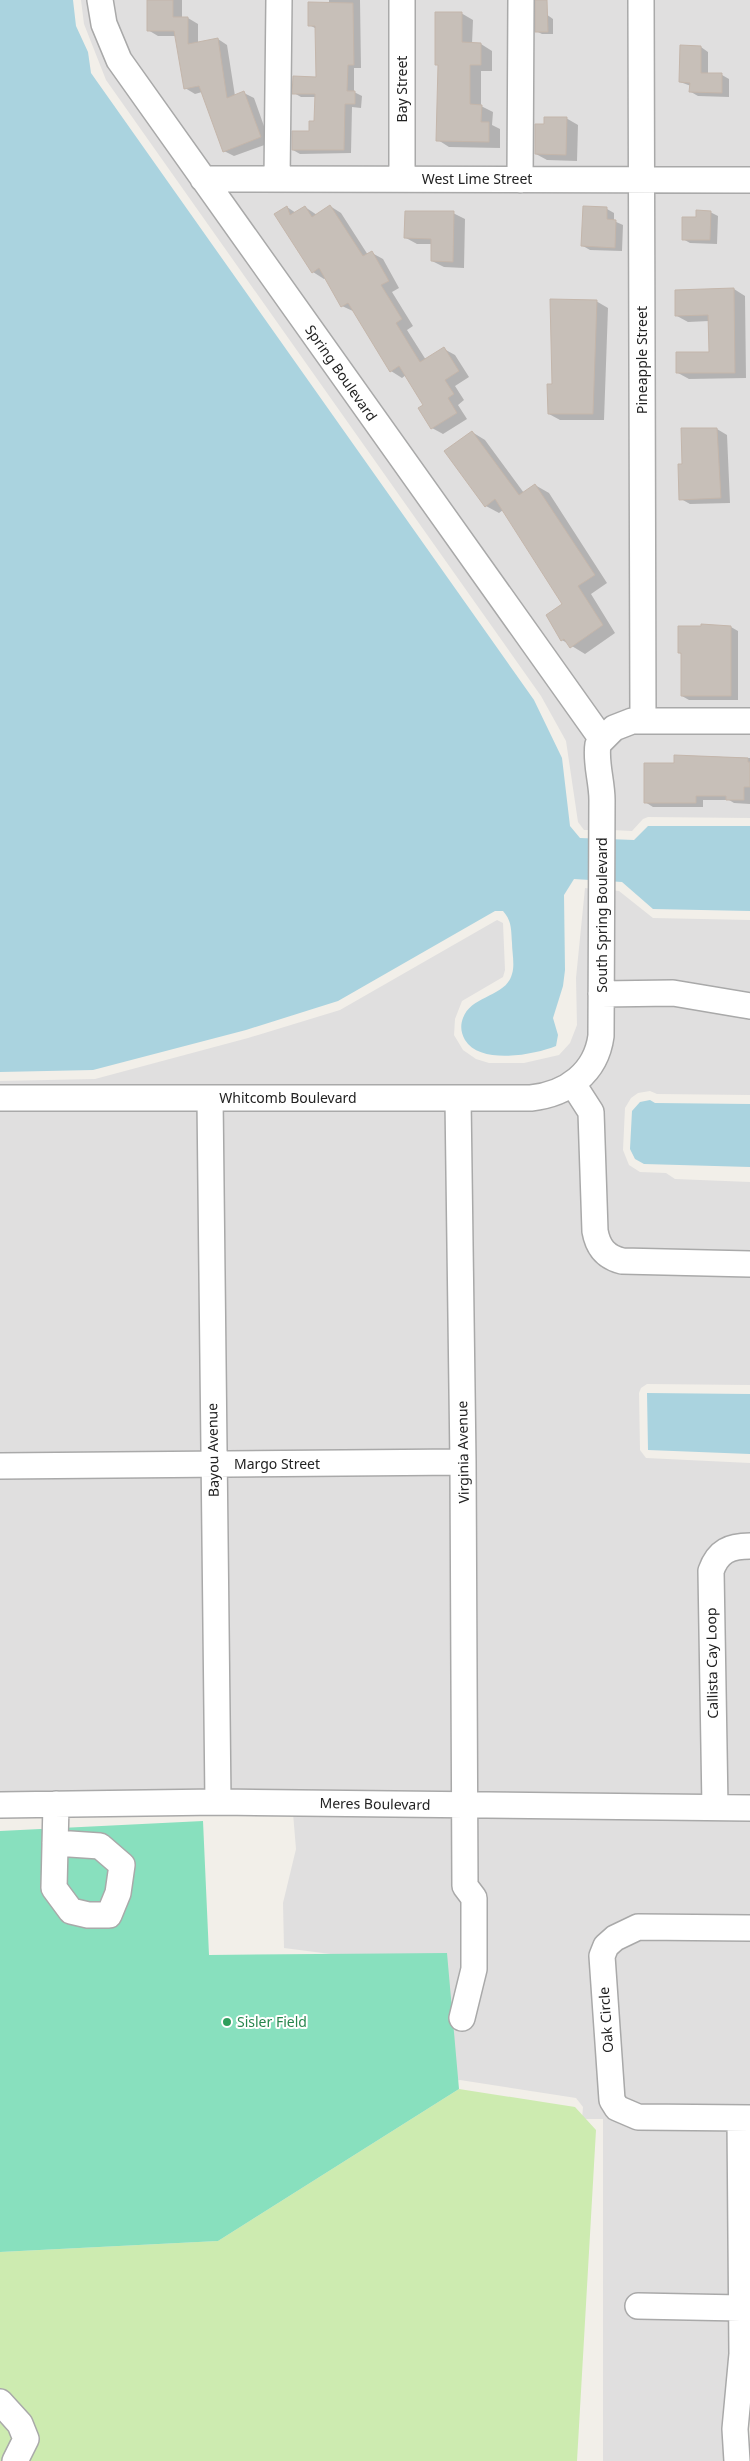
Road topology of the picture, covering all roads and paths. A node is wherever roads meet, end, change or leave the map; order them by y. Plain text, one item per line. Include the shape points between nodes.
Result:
1 (100, 0) edge
2 (279, 0) edge
3 (402, 0) edge
4 (521, 0) edge
5 (641, 0) edge
6 (203, 179) junction
7 (277, 179) junction
8 (402, 179) junction
9 (520, 180) junction
10 (641, 180) junction
11 (750, 180) edge
12 (643, 721) junction
13 (750, 722) edge
14 (601, 738) junction
15 (602, 994) junction
16 (750, 1006) edge
17 (573, 1084) junction
18 (0, 1098) edge
19 (210, 1098) junction
20 (458, 1099) junction
21 (750, 1264) edge
22 (463, 1462) junction
23 (213, 1464) junction
24 (0, 1466) edge
25 (750, 1546) edge
26 (218, 1802) junction
27 (56, 1804) junction
28 (0, 1805) edge
29 (465, 1805) junction
30 (715, 1808) junction
31 (750, 1808) edge
32 (55, 1843) dead end
33 (750, 1928) edge
34 (462, 2018) dead end
35 (745, 2118) edge
36 (638, 2306) dead end
37 (741, 2308) junction
38 (0, 2402) edge
39 (15, 2461) edge
40 (737, 2461) edge

1 - 6 street, Spring Boulevard via 104,24 119,60
2 - 7 street
3 - 8 street, Bay Street
4 - 9 street
5 - 10 street, Pineapple Street
6 - 7 street, West Lime Street
6 - 14 street, Spring Boulevard
7 - 8 street, West Lime Street
8 - 9 street, West Lime Street
9 - 10 street, West Lime Street
10 - 11 street, West Lime Street
10 - 12 street, Pineapple Street
12 - 13 street
12 - 14 street via 625,723
14 - 15 street, South Spring Boulevard via 597,760 602,789
15 - 16 street via 673,993
15 - 17 street, South Spring Boulevard via 600,1047 589,1069
17 - 20 street, Whitcomb Boulevard via 548,1096
17 - 21 street via 591,1112 595,1231 603,1251 622,1261
18 - 19 street, Whitcomb Boulevard
19 - 20 street, Whitcomb Boulevard
19 - 23 street, Bayou Avenue
20 - 22 street, Virginia Avenue
22 - 23 street, Margo Street
22 - 29 street, Virginia Avenue
23 - 24 street, Margo Street
23 - 26 street, Bayou Avenue
25 - 30 street, Callista Cay Loop via 737,1546 721,1553 711,1571
26 - 27 street, Meres Boulevard
26 - 29 street, Meres Boulevard
27 - 28 street, Meres Boulevard
27 - 32 street
29 - 30 street, Meres Boulevard
29 - 34 street, Virginia Avenue via 465,1886 474,1898 474,1969
30 - 31 street, Meres Boulevard
33 - 35 street, Oak Circle via 638,1927 615,1938 606,1946 602,1956 612,2100 617,2108 638,2117
35 - 37 street
36 - 37 street
37 - 40 street via 741,2370 735,2429
38 - 39 street via 20,2424 26,2439

